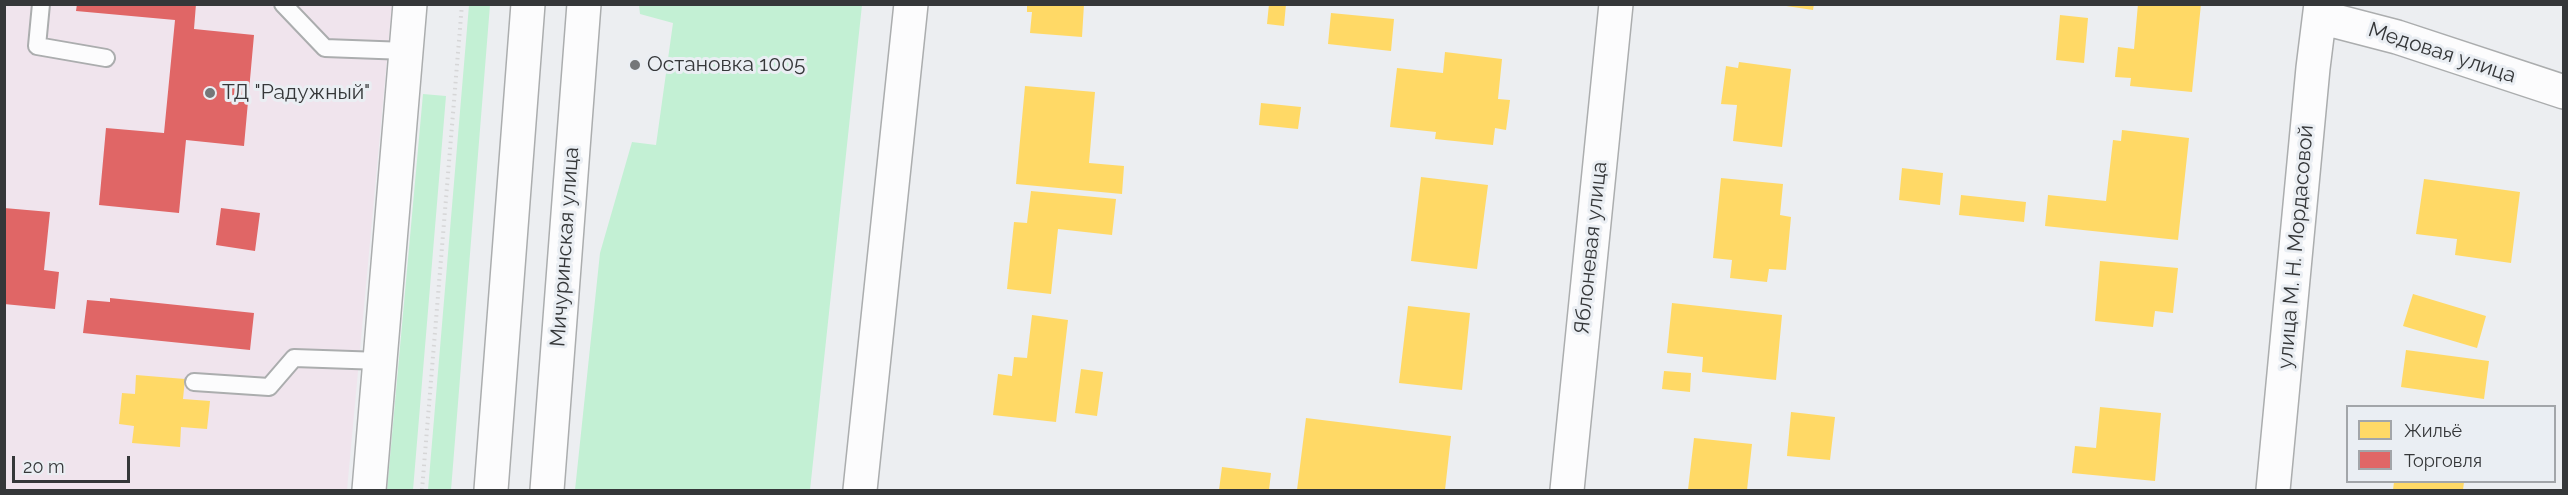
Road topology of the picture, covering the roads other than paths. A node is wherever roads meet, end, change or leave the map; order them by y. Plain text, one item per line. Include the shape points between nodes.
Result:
1 (42, 4) edge
2 (283, 4) edge
3 (410, 4) edge
4 (528, 4) edge
5 (584, 4) edge
6 (911, 4) edge
7 (1616, 4) edge
8 (2320, 11) edge
9 (406, 51) junction
10 (106, 58) dead end
11 (2564, 92) edge
12 (381, 361) junction
13 (194, 382) dead end
14 (369, 490) edge
15 (491, 490) edge
16 (547, 490) edge
17 (860, 490) edge
18 (1567, 490) edge
19 (2273, 490) edge

1 - 10 lane via 37,46
2 - 9 lane via 325,48
3 - 9 street
4 - 15 street
5 - 16 street, Мичуринская улица
6 - 17 street
7 - 18 street, Яблоневая улица
8 - 11 street, Медовая улица
8 - 19 street, улица М. Н. Мордасовой
9 - 12 street
12 - 13 lane via 294,358 269,387
12 - 14 street

